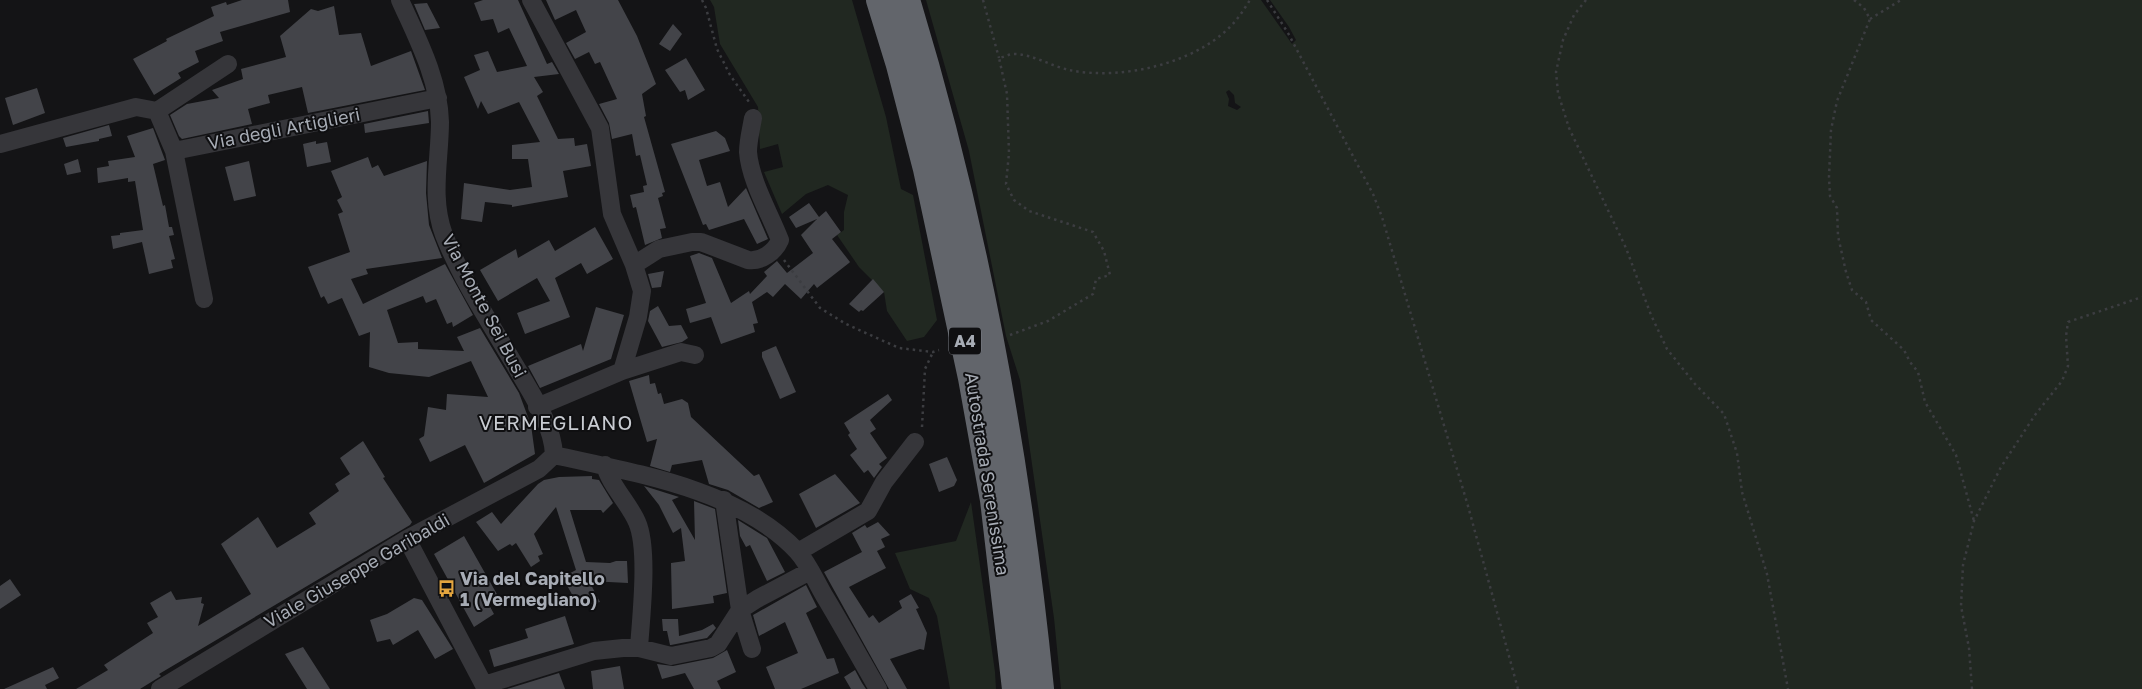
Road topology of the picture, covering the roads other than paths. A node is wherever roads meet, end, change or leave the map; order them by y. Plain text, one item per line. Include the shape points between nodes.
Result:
1 (400, 0) edge
2 (531, 0) edge
3 (880, 0) edge
4 (906, 0) edge
5 (228, 64) dead end
6 (438, 98) junction
7 (157, 111) junction
8 (753, 118) road end
9 (0, 144) edge
10 (174, 151) junction
11 (634, 265) junction
12 (204, 299) dead end
13 (695, 355) dead end
14 (622, 371) junction
15 (537, 407) junction
16 (915, 442) road end
17 (554, 455) junction
18 (599, 464) junction
19 (724, 500) junction
20 (406, 539) junction
21 (798, 552) junction
22 (810, 571) junction
23 (740, 610) junction
24 (639, 648) junction
25 (752, 649) dead end
26 (485, 687) edge
27 (161, 689) edge
28 (878, 689) edge
29 (1016, 689) edge
30 (1040, 689) edge

1 - 6 street, Via Monte Sei Busi via 430,68
2 - 11 street via 600,128 612,214
3 - 29 highway, Autostrada Serenissima / A4 via 927,169 972,378 994,500
4 - 30 highway, Autostrada Serenissima / A4 via 951,163 994,365 1018,495
5 - 7 street
6 - 10 street, Via degli Artiglieri
6 - 15 street, Via Monte Sei Busi via 436,192 444,233 461,271
7 - 9 street via 136,107
7 - 10 street
8 - 11 street via 748,155 780,240 776,249 755,261 701,242 692,242 659,249
10 - 12 street
11 - 14 street via 642,291
13 - 14 street via 681,352
14 - 15 street
15 - 17 street, Via Monte Sei Busi via 551,435
16 - 21 street via 884,482 868,511
17 - 18 street
17 - 20 street, Viale Giuseppe Garibaldi via 539,469
18 - 19 street
18 - 24 street via 629,505 643,544
19 - 21 street via 762,521
19 - 23 street
20 - 26 street
20 - 27 street, Viale Giuseppe Garibaldi
21 - 22 street
22 - 23 street
22 - 28 street
23 - 24 street via 718,644 711,648 671,656
23 - 25 street
24 - 26 street via 594,651

